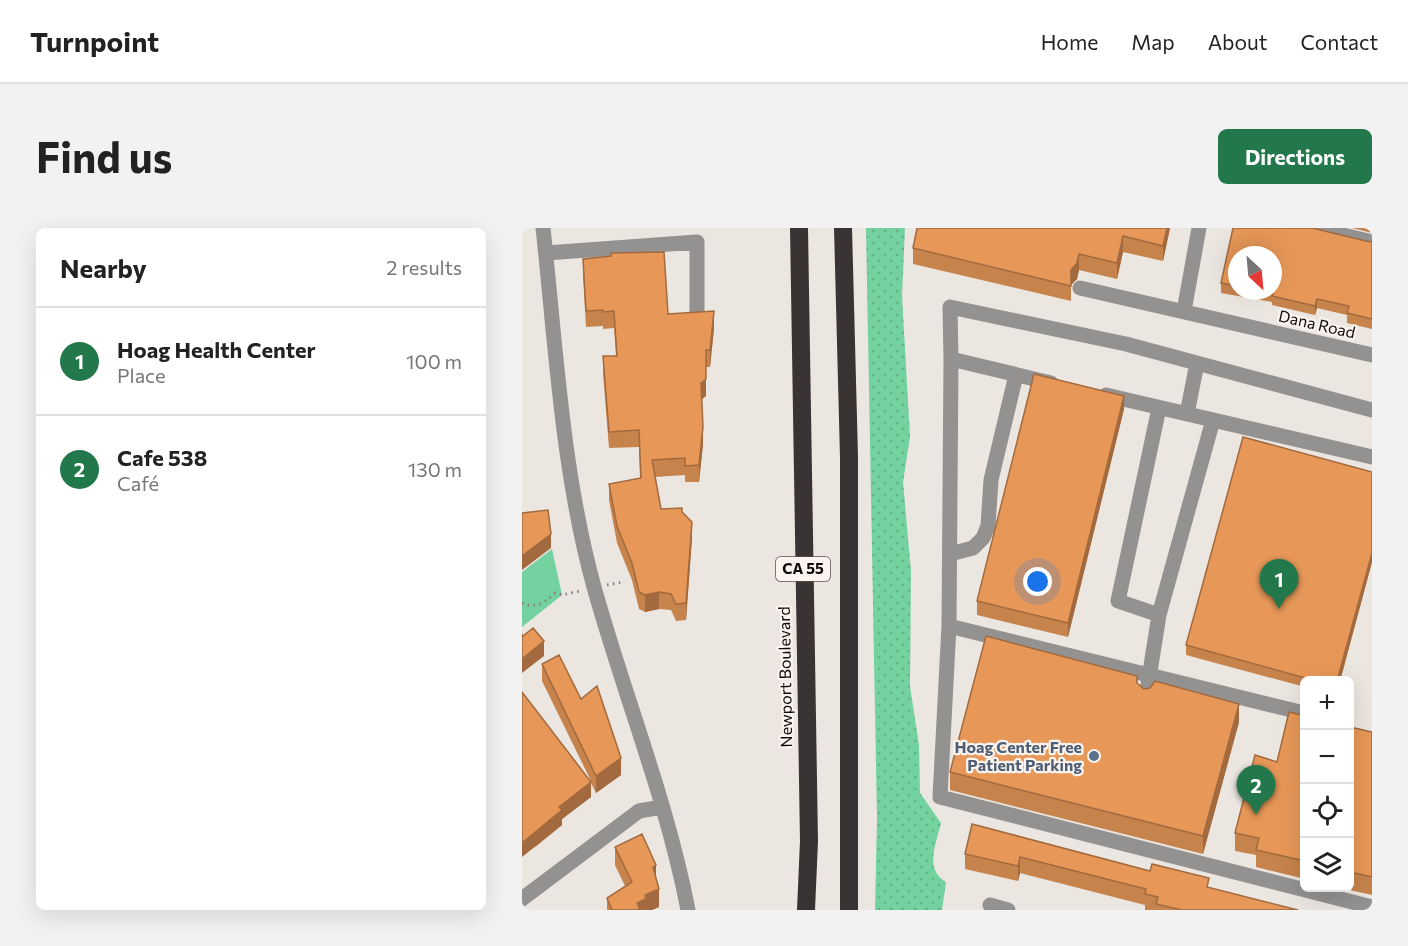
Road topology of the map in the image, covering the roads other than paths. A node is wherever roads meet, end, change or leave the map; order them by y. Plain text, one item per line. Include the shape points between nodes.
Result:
1 (543, 228) edge
2 (799, 228) edge
3 (843, 228) edge
4 (1199, 228) edge
5 (1314, 228) edge
6 (1372, 242) edge
7 (546, 253) junction
8 (1080, 288) dead end
9 (1184, 311) junction
10 (697, 316) edge
11 (1372, 355) edge
12 (951, 359) junction
13 (1197, 363) junction
14 (1016, 375) junction
15 (1071, 387) edge
16 (1093, 392) edge
17 (1160, 408) junction
18 (1372, 410) edge
19 (1187, 414) junction
20 (1213, 420) junction
21 (1372, 457) edge
22 (950, 554) junction
23 (1159, 615) junction
24 (949, 626) junction
25 (1150, 675) junction
26 (1146, 697) edge
27 (1300, 712) edge
28 (662, 807) junction
29 (522, 899) edge
30 (990, 905) dead end
31 (1372, 907) edge
32 (688, 910) edge
33 (806, 910) edge
34 (849, 910) edge
35 (1008, 910) edge

1 - 7 street
2 - 33 highway, Newport Boulevard / CA 55 via 809,841
3 - 34 highway, CA 55 via 849,456
4 - 9 street
5 - 6 street
7 - 10 street via 697,242
7 - 28 street via 574,506 594,588
8 - 9 street, Dana Road
9 - 11 street, Dana Road
12 - 13 street via 950,307 1050,326
12 - 14 street
12 - 22 street
13 - 18 street
13 - 19 street
14 - 15 street
14 - 22 street via 991,480 988,526 973,548
16 - 17 street
17 - 19 street
17 - 23 street via 1118,601
19 - 20 street
20 - 21 street
20 - 23 street
22 - 24 street
23 - 25 street
24 - 25 street
24 - 31 street via 940,797
25 - 26 street
25 - 27 street
28 - 29 street via 639,811
28 - 32 street
30 - 35 street

